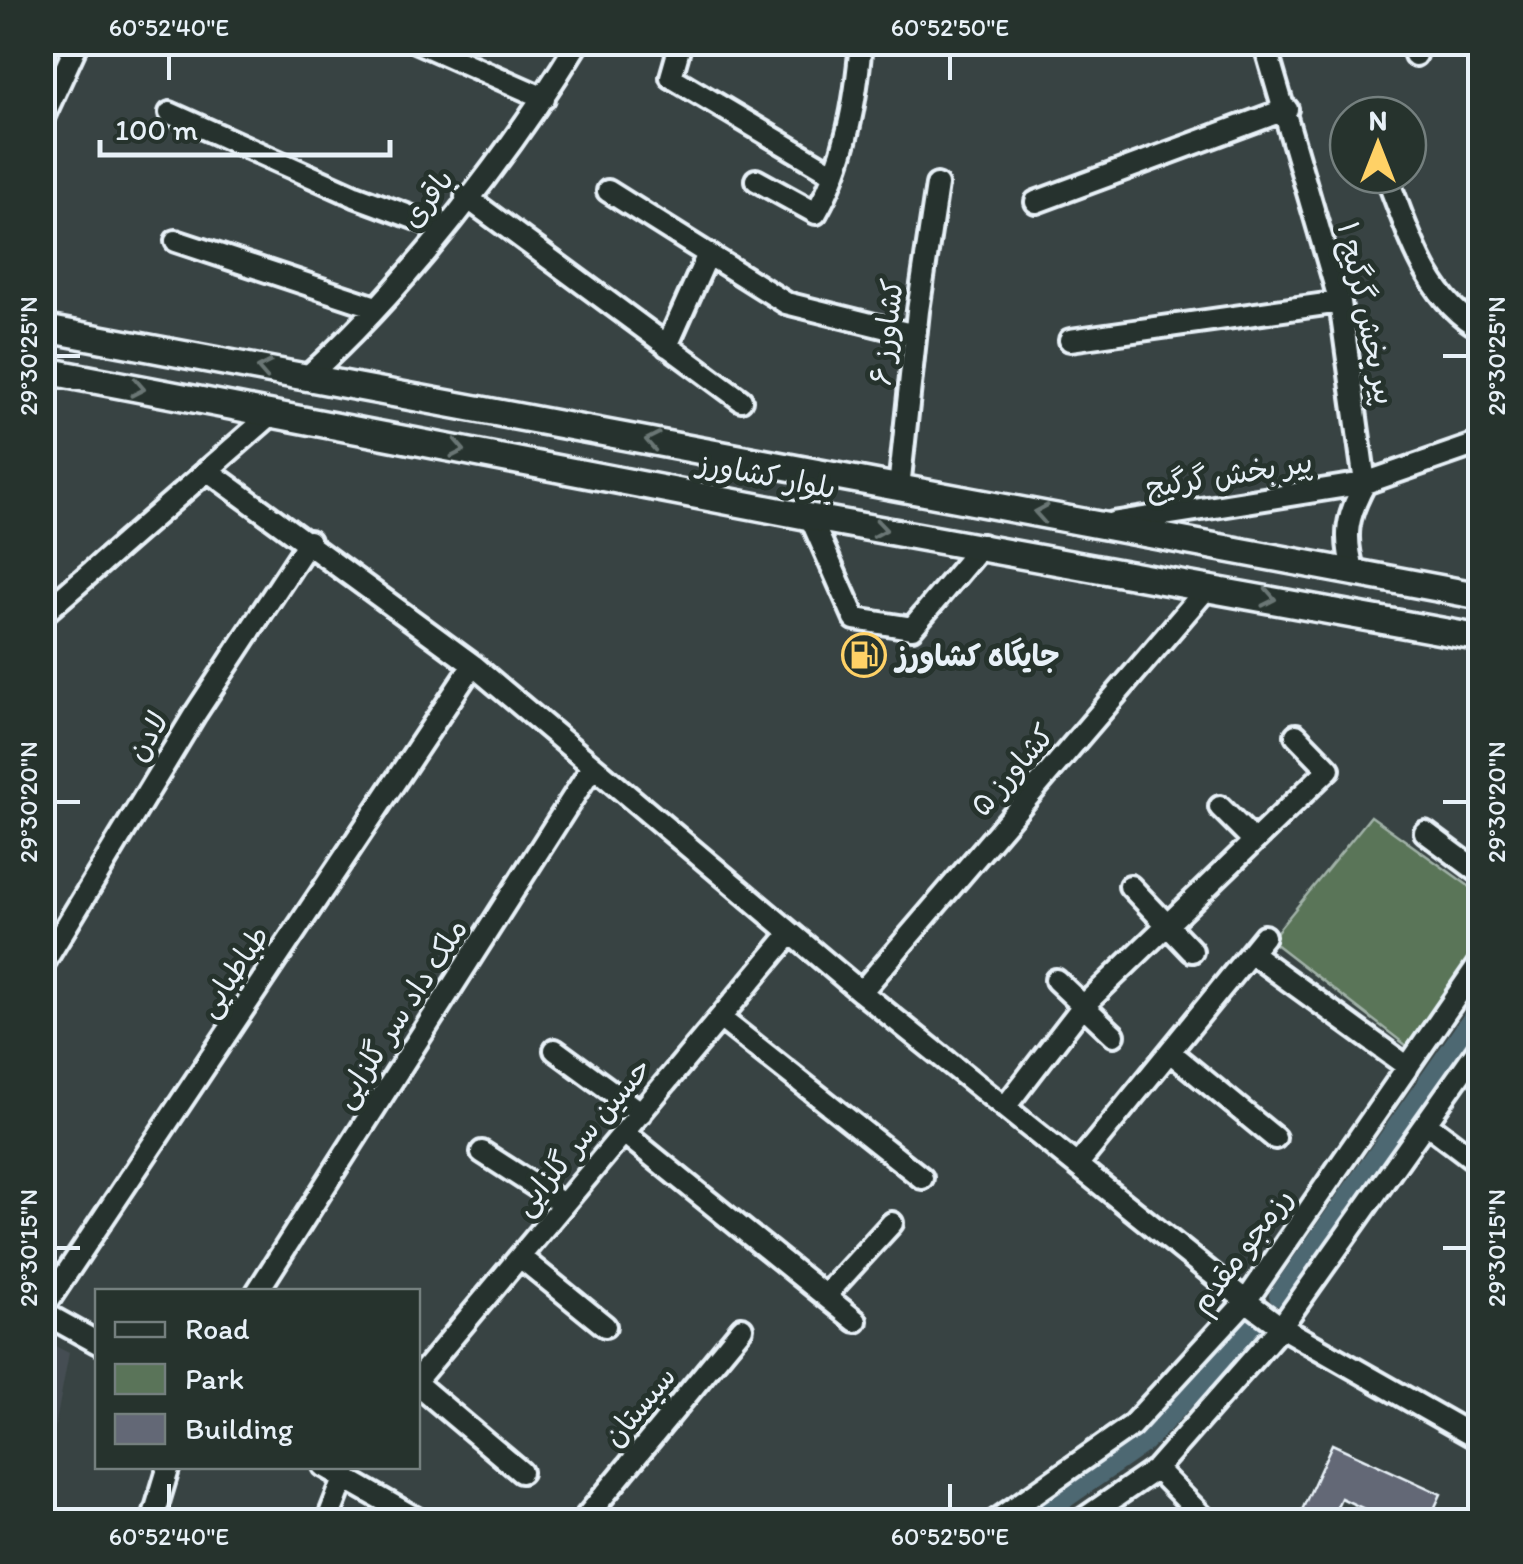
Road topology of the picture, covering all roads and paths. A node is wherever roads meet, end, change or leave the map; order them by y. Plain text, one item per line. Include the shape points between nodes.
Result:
1 (78, 42) edge
2 (417, 42) edge
3 (578, 42) edge
4 (681, 42) edge
5 (861, 42) edge
6 (1264, 42) edge
7 (47, 94) edge
8 (544, 98) junction
9 (1287, 110) junction
10 (170, 113) dead end
11 (42, 120) edge
12 (834, 174) junction
13 (756, 180) dead end
14 (938, 184) dead end
15 (608, 191) dead end
16 (1394, 195) edge
17 (466, 198) junction
18 (1036, 202) dead end
19 (444, 229) junction
20 (176, 241) dead end
21 (708, 254) junction
22 (1340, 302) junction
23 (376, 307) junction
24 (42, 328) edge
25 (1480, 328) edge
26 (915, 334) junction
27 (1070, 340) dead end
28 (667, 346) junction
29 (42, 370) edge
30 (307, 377) junction
31 (741, 400) dead end
32 (273, 413) junction
33 (1480, 443) edge
34 (208, 470) junction
35 (1366, 483) junction
36 (899, 488) junction
37 (810, 518) junction
38 (1103, 525) junction
39 (309, 542) junction
40 (982, 545) junction
41 (1354, 572) junction
42 (1208, 587) junction
43 (1480, 596) edge
44 (42, 615) edge
45 (1480, 638) edge
46 (473, 666) junction
47 (1296, 735) dead end
48 (593, 766) junction
49 (1220, 807) dead end
50 (1425, 832) dead end
51 (1254, 840) junction
52 (1480, 874) edge
53 (1130, 886) dead end
54 (1168, 924) junction
55 (792, 933) junction
56 (1192, 951) dead end
57 (1480, 962) edge
58 (42, 966) edge
59 (1056, 980) dead end
60 (861, 992) junction
61 (1082, 1006) junction
62 (720, 1018) junction
63 (1114, 1035) dead end
64 (1480, 1046) edge
65 (555, 1050) dead end
66 (1170, 1052) junction
67 (1408, 1067) junction
68 (1005, 1107) junction
69 (641, 1112) junction
70 (1426, 1122) junction
71 (624, 1132) junction
72 (1275, 1138) dead end
73 (482, 1152) dead end
74 (1480, 1164) edge
75 (1078, 1165) junction
76 (922, 1178) dead end
77 (564, 1204) junction
78 (892, 1223) dead end
79 (520, 1256) junction
80 (260, 1289) edge
81 (826, 1296) junction
82 (1246, 1300) junction
83 (42, 1311) edge
84 (856, 1321) dead end
85 (605, 1326) dead end
86 (1281, 1326) junction
87 (742, 1328) dead end
88 (95, 1341) edge
89 (420, 1379) edge
90 (420, 1383) edge
91 (1479, 1439) edge
92 (1156, 1468) junction
93 (168, 1469) edge
94 (338, 1470) edge
95 (521, 1472) dead end
96 (152, 1522) edge
97 (327, 1522) edge
98 (422, 1522) edge
99 (582, 1522) edge
100 (994, 1522) edge
101 (1079, 1522) edge
102 (1208, 1522) edge

1 - 7 street
2 - 8 street
3 - 8 street, باقری
4 - 12 street via 672,77
5 - 12 street via 856,104
6 - 9 street, پیر بخش گرگیج ۱
7 - 11 street
8 - 17 street, باقری
9 - 18 street
9 - 22 street, پیر بخش گرگیج ۱
10 - 19 street
12 - 13 street via 816,213
14 - 26 street, کشاورز ۶
15 - 21 street
16 - 25 street via 1421,263 1456,315
17 - 19 street, باقری
17 - 28 street
19 - 23 street, باقری
20 - 23 street
21 - 26 street via 786,304
21 - 28 street
22 - 27 street
22 - 35 street, پیر بخش گرگیج ۱
23 - 30 street, باقری
30 -> 24 main road, بلوار کشاورز
26 - 36 street, کشاورز ۶
28 - 31 street
29 -> 32 main road, بلوار کشاورز
36 -> 30 main road, بلوار کشاورز
32 - 34 street
32 -> 37 main road, بلوار کشاورز
33 - 35 street, پیر بخش گرگیج
34 - 39 street
34 - 44 street
35 - 38 street, پیر بخش گرگیج
35 - 41 street via 1348,516 1346,547
38 -> 36 main road, بلوار کشاورز
37 -> 40 main road, بلوار کشاورز
37 - 40 street via 855,619 880,624 912,628
38 - 41 main road, بلوار کشاورز
39 - 46 street
39 - 58 street, لادن
40 - 42 main road, بلوار کشاورز
41 - 43 main road, بلوار کشاورز
42 -> 45 main road, بلوار کشاورز
42 - 60 street, کشاورز ۵
46 - 48 street
46 - 83 street, طباطبایی
47 - 51 street via 1329,769
48 - 55 street
48 - 80 street, ملک داد سر گلزایی
49 - 51 street
50 - 52 street
51 - 54 street
53 - 54 street
54 - 56 street
54 - 61 street
55 - 60 street
55 - 62 street, حسین سر گلزایی
57 - 67 street, رزمجو مقدم
59 - 61 street
60 - 68 street
61 - 63 street
61 - 68 street
62 - 69 street, حسین سر گلزایی
62 - 76 street
64 - 70 street
65 - 69 street
66 - 67 street via 1257,944
66 - 72 street
66 - 75 street
67 - 82 street, رزمجو مقدم
68 - 75 street
69 - 71 street, حسین سر گلزایی
70 - 74 street
70 - 86 street
71 - 77 street, حسین سر گلزایی
71 - 81 street
73 - 77 street
75 - 82 street
77 - 79 street, حسین سر گلزایی
78 - 81 street
79 - 85 street
79 - 89 street, حسین سر گلزایی
81 - 84 street
82 - 86 street
82 - 100 street, رزمجو مقدم via 1131,1426
83 - 88 street
86 - 91 street
86 - 92 street
87 - 99 street, سیستان
90 - 95 street
92 - 101 street
92 - 102 street
93 - 96 street
94 - 97 street
94 - 98 street

